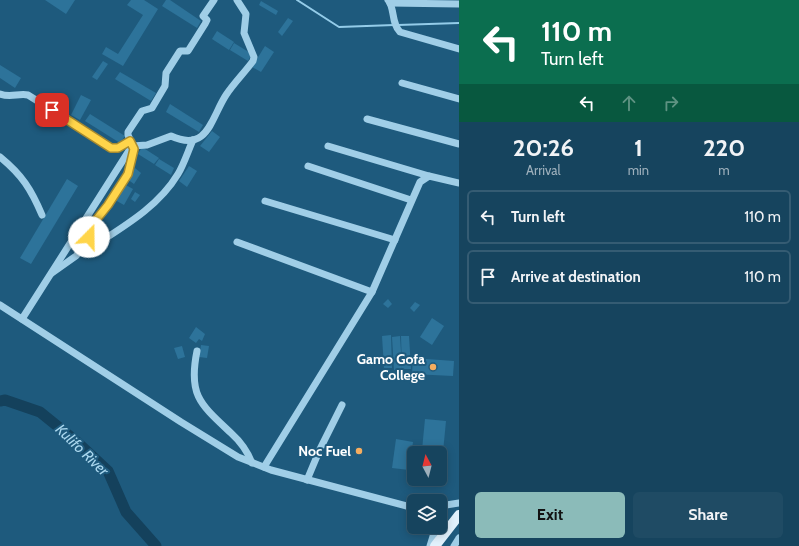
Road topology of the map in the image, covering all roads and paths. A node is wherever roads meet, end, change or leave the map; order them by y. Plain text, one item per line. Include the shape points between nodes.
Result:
1 (214, 0) edge
2 (237, 0) edge
3 (389, 2) edge
4 (411, 2) edge
5 (459, 4) edge
6 (459, 49) edge
7 (402, 83) dead end
8 (0, 94) edge
9 (459, 98) edge
10 (367, 119) dead end
11 (193, 140) junction
12 (131, 143) junction
13 (459, 144) edge
14 (328, 146) dead end
15 (0, 157) edge
16 (308, 166) dead end
17 (429, 176) junction
18 (459, 183) edge
19 (411, 200) junction
20 (265, 201) dead end
21 (42, 215) dead end
22 (395, 240) junction
23 (237, 242) dead end
24 (80, 252) junction
25 (52, 273) junction
26 (372, 292) junction
27 (0, 305) edge
28 (22, 319) junction
29 (197, 350) dead end
30 (342, 405) dead end
31 (252, 463) junction
32 (264, 467) junction
33 (307, 480) junction
34 (459, 497) edge
35 (456, 504) edge
36 (407, 506) edge
37 (459, 515) edge
38 (434, 534) edge
39 (459, 538) edge
40 (430, 546) edge
41 (435, 546) edge
42 (454, 546) edge

1 - 12 street via 203,16 205,24 188,51 180,51 166,73 165,88 152,108 142,111 131,126 128,132
2 - 11 street via 246,14 244,33 254,57 253,61 227,94 208,130 200,138
3 - 4 street
3 - 6 street via 397,29
4 - 5 street
7 - 9 street
8 - 12 street via 28,96 111,148
10 - 13 street
11 - 12 street via 185,141 171,136 147,145
11 - 24 street via 178,174 162,196 126,225 86,251
12 - 24 street via 134,149 123,183 96,220
12 - 25 street
14 - 17 street
15 - 21 street via 22,177
16 - 19 street
17 - 18 street
17 - 19 street via 420,182
19 - 22 street
20 - 22 street
22 - 26 street
23 - 26 street
24 - 25 street
25 - 28 street
26 - 32 street
27 - 28 street
28 - 31 street via 181,422
29 - 31 street via 193,370 197,394 205,409 248,451
30 - 33 street
31 - 32 street
32 - 33 street
33 - 36 street
34 - 35 street
37 - 41 main road
38 - 40 street
39 - 42 street

